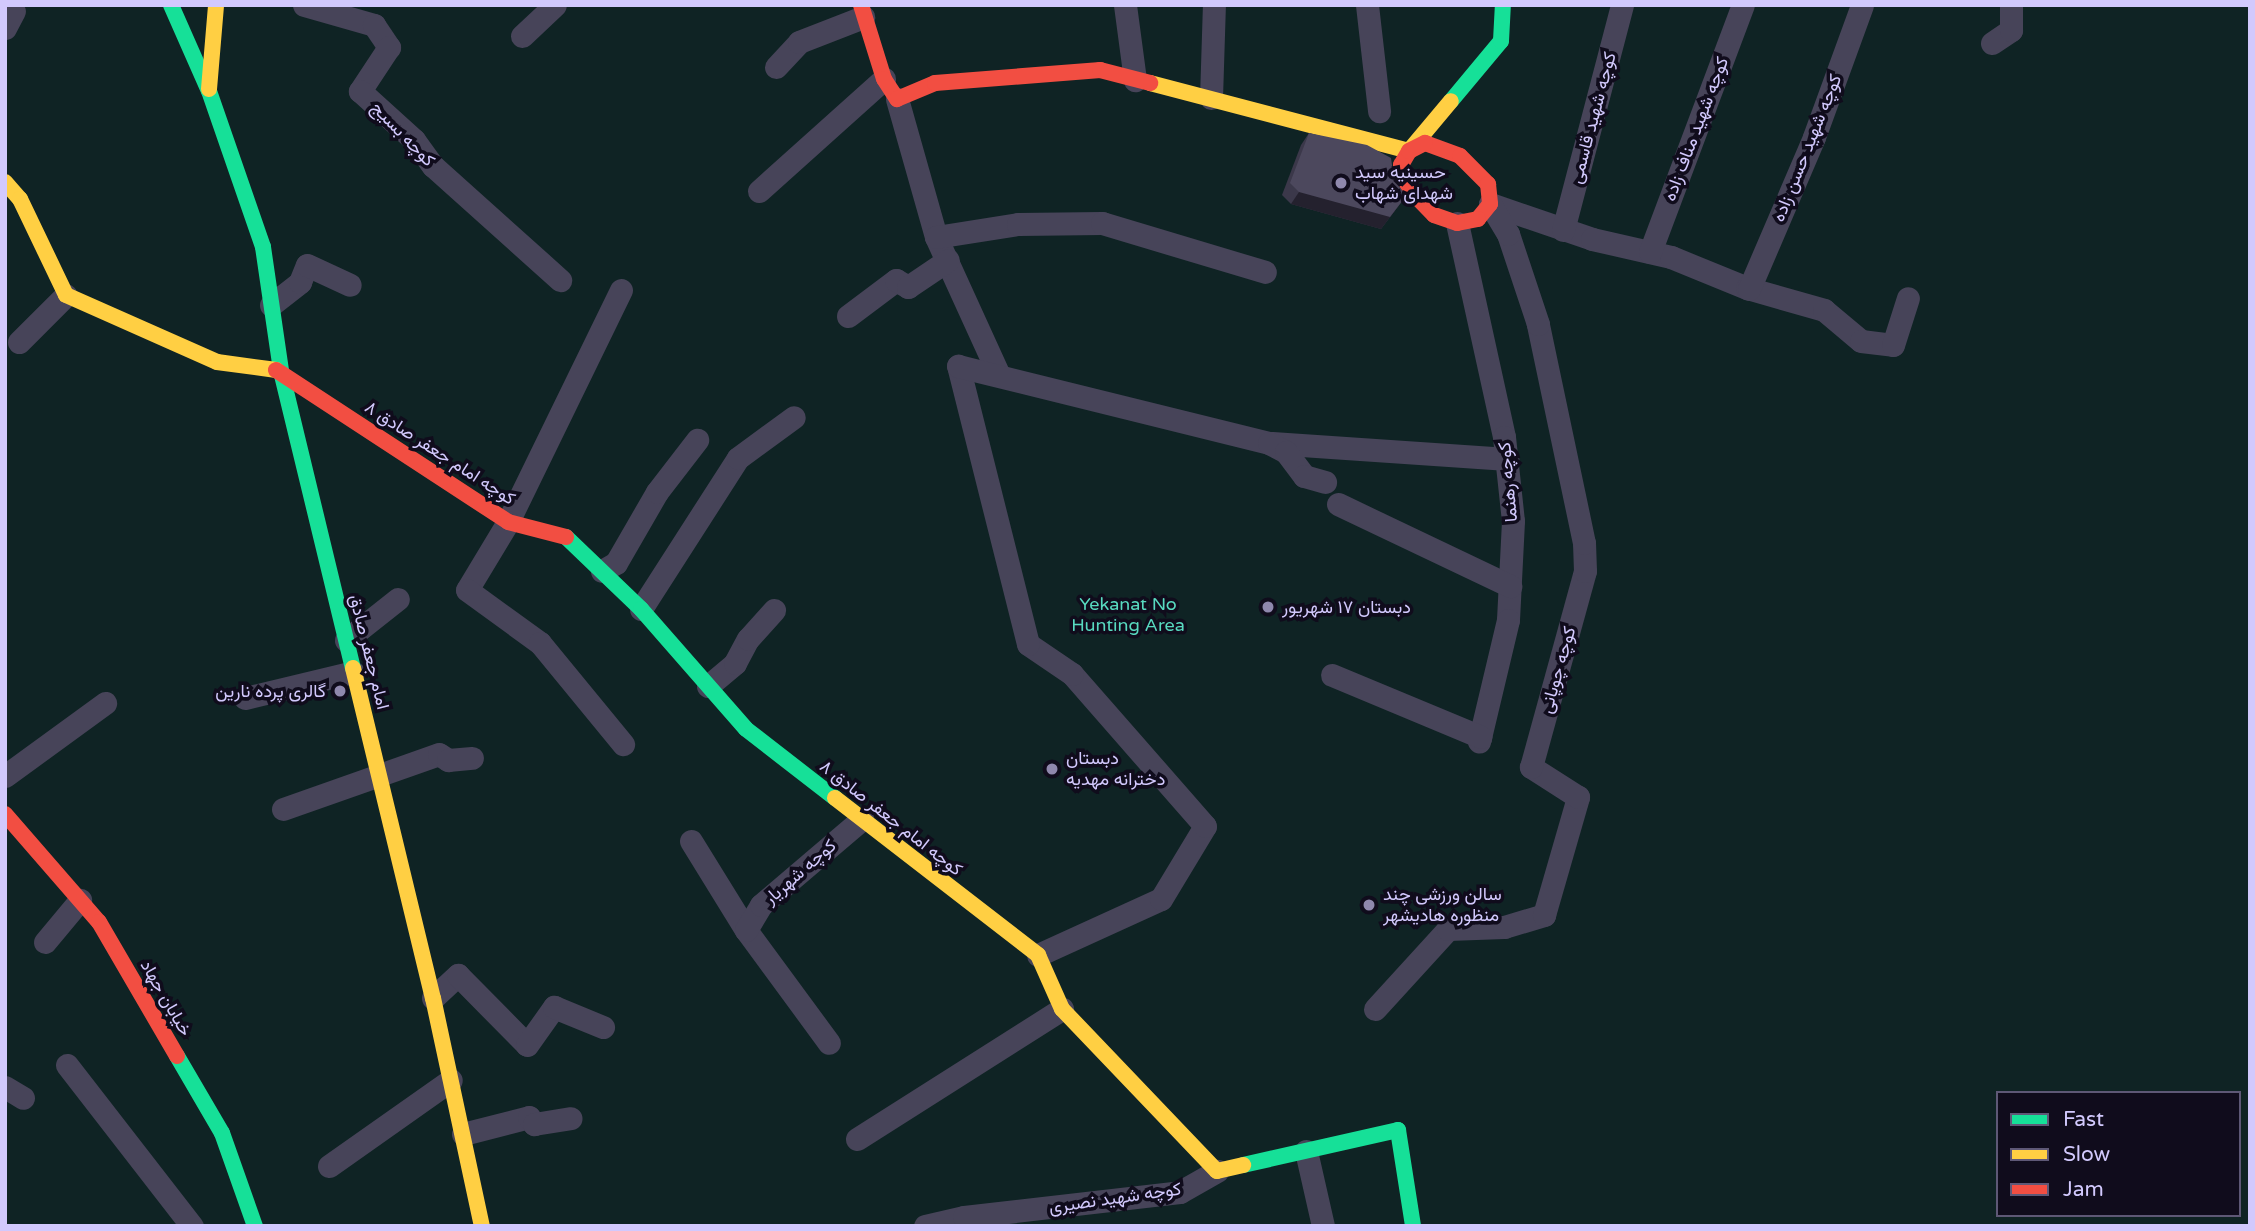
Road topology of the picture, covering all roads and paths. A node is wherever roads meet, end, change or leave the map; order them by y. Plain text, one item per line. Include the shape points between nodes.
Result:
1 (171, 5) edge
2 (216, 5) edge
3 (304, 5) edge
4 (555, 5) edge
5 (1125, 5) edge
6 (1214, 5) edge
7 (1367, 5) edge
8 (1503, 5) edge
9 (1622, 5) edge
10 (1743, 5) edge
11 (1862, 5) edge
12 (2011, 5) edge
13 (862, 11) edge
14 (214, 24) junction
15 (177, 26) junction
16 (522, 36) dead end
17 (1992, 43) dead end
18 (776, 67) dead end
19 (884, 79) junction
20 (1135, 80) junction
21 (209, 91) junction
22 (1211, 98) junction
23 (897, 99) junction
24 (1379, 111) dead end
25 (1409, 151) junction
26 (5, 182) edge
27 (758, 191) dead end
28 (1490, 204) junction
29 (1457, 223) junction
30 (1563, 230) junction
31 (936, 237) junction
32 (1650, 253) junction
33 (948, 260) junction
34 (1265, 272) dead end
35 (560, 280) dead end
36 (350, 285) dead end
37 (1749, 289) junction
38 (621, 290) dead end
39 (66, 295) junction
40 (1908, 299) dead end
41 (271, 305) junction
42 (848, 316) dead end
43 (19, 342) dead end
44 (281, 371) junction
45 (999, 375) junction
46 (794, 417) dead end
47 (696, 440) dead end
48 (1269, 443) junction
49 (1507, 459) junction
50 (1325, 482) dead end
51 (1338, 504) dead end
52 (508, 522) junction
53 (602, 571) junction
54 (1510, 586) junction
55 (398, 599) dead end
56 (641, 609) junction
57 (774, 610) dead end
58 (346, 640) junction
59 (354, 672) junction
60 (1332, 675) dead end
61 (708, 686) junction
62 (245, 698) dead end
63 (105, 704) dead end
64 (623, 744) dead end
65 (472, 758) dead end
66 (378, 773) junction
67 (5, 776) edge
68 (283, 809) dead end
69 (5, 814) edge
70 (862, 819) junction
71 (691, 841) dead end
72 (80, 901) junction
73 (746, 930) junction
74 (45, 942) dead end
75 (1038, 955) junction
76 (433, 998) junction
77 (1062, 1009) junction
78 (1375, 1009) dead end
79 (603, 1027) dead end
80 (830, 1043) dead end
81 (67, 1065) dead end
82 (451, 1080) junction
83 (572, 1118) dead end
84 (463, 1134) junction
85 (857, 1139) dead end
86 (1306, 1151) junction
87 (329, 1166) dead end
88 (1217, 1171) junction
89 (192, 1226) edge
90 (255, 1226) edge
91 (482, 1226) edge
92 (925, 1226) edge
93 (1324, 1226) edge
94 (1413, 1226) edge

1 - 15 street, امام جعفر صادق
2 - 14 street
3 - 35 street, کوچه بسیج via 374,25 389,47 360,91 414,140 433,166
4 - 16 street
5 - 20 street
6 - 22 street
7 - 24 street
8 - 25 street via 1501,41
9 - 30 street, کوچه شهید قاسمی
10 - 32 street, کوچه شهید مناف زاده
11 - 37 street, کوچه شهید حسن زاده via 1814,137
12 - 17 street via 2011,30
13 - 18 street via 799,42
13 - 19 street
14 - 15 street via 213,31 199,43
14 - 21 street
15 - 21 street, امام جعفر صادق
19 - 23 street
19 - 27 street
20 - 22 street
20 - 23 street via 1100,70 1060,73 935,83
21 - 41 street, امام جعفر صادق via 263,247
22 - 25 street
23 - 31 street
25 - 28 street via 1424,143 1460,156 1488,184
25 - 29 street via 1401,165 1401,181 1413,199 1434,215
26 - 39 street via 20,199
28 - 29 street via 1478,219
28 - 30 street
28 - 78 street, کوچه چوپانی via 1508,234 1538,324 1584,543 1585,571 1531,767 1578,797 1544,915 1504,927 1448,929
29 - 49 street, کوچه رهنما
30 - 32 street
31 - 33 street
31 - 34 street via 1018,224 1102,223
32 - 37 street
33 - 42 street via 908,287 896,280
33 - 45 street
36 - 41 street via 307,265 300,282
37 - 40 street via 1824,310 1861,341 1893,345
38 - 52 street
39 - 43 street
39 - 44 street via 217,362
41 - 44 street, امام جعفر صادق
44 - 52 street, کوچه امام جعفر صادق ۸
44 - 58 street, امام جعفر صادق
45 - 48 street
45 - 75 street via 958,366 1028,644 1072,674 1205,826 1161,899
46 - 56 street via 738,458
47 - 53 street via 657,492 616,563
48 - 49 street
48 - 50 street via 1286,452 1304,476
49 - 54 street, کوچه رهنما via 1513,521
51 - 54 street
52 - 53 street, کوچه امام جعفر صادق ۸ via 561,533
52 - 64 street via 467,590 540,643
53 - 56 street, کوچه امام جعفر صادق ۸
54 - 60 street, کوچه رهنما via 1508,620 1480,740
55 - 58 street
56 - 61 street, کوچه امام جعفر صادق ۸
57 - 61 street via 748,639 735,663
58 - 59 street, امام جعفر صادق
59 - 62 street
59 - 66 street, امام جعفر صادق
61 - 70 street, کوچه امام جعفر صادق ۸ via 746,729
63 - 67 street
65 - 66 street via 448,760 439,754
66 - 68 street
66 - 76 street, امام جعفر صادق
69 - 72 street, خیابان جهاد
70 - 73 street, کوچه شهریار via 761,905
70 - 75 street, کوچه امام جعفر صادق ۸
71 - 73 street
72 - 74 street
72 - 90 street, خیابان جهاد via 99,922 222,1133
73 - 80 street
75 - 77 street, کوچه امام جعفر صادق ۸
76 - 79 street via 458,975 527,1045 554,1007
76 - 82 street, امام جعفر صادق
77 - 85 street
77 - 88 street, کوچه امام جعفر صادق ۸
81 - 89 street
82 - 84 street, امام جعفر صادق
82 - 87 street
83 - 84 street via 534,1124 529,1117
84 - 91 street, امام جعفر صادق
86 - 88 street
86 - 93 street
86 - 94 street via 1398,1130
88 - 92 street, کوچه شهید نصیری via 1180,1192 964,1217

